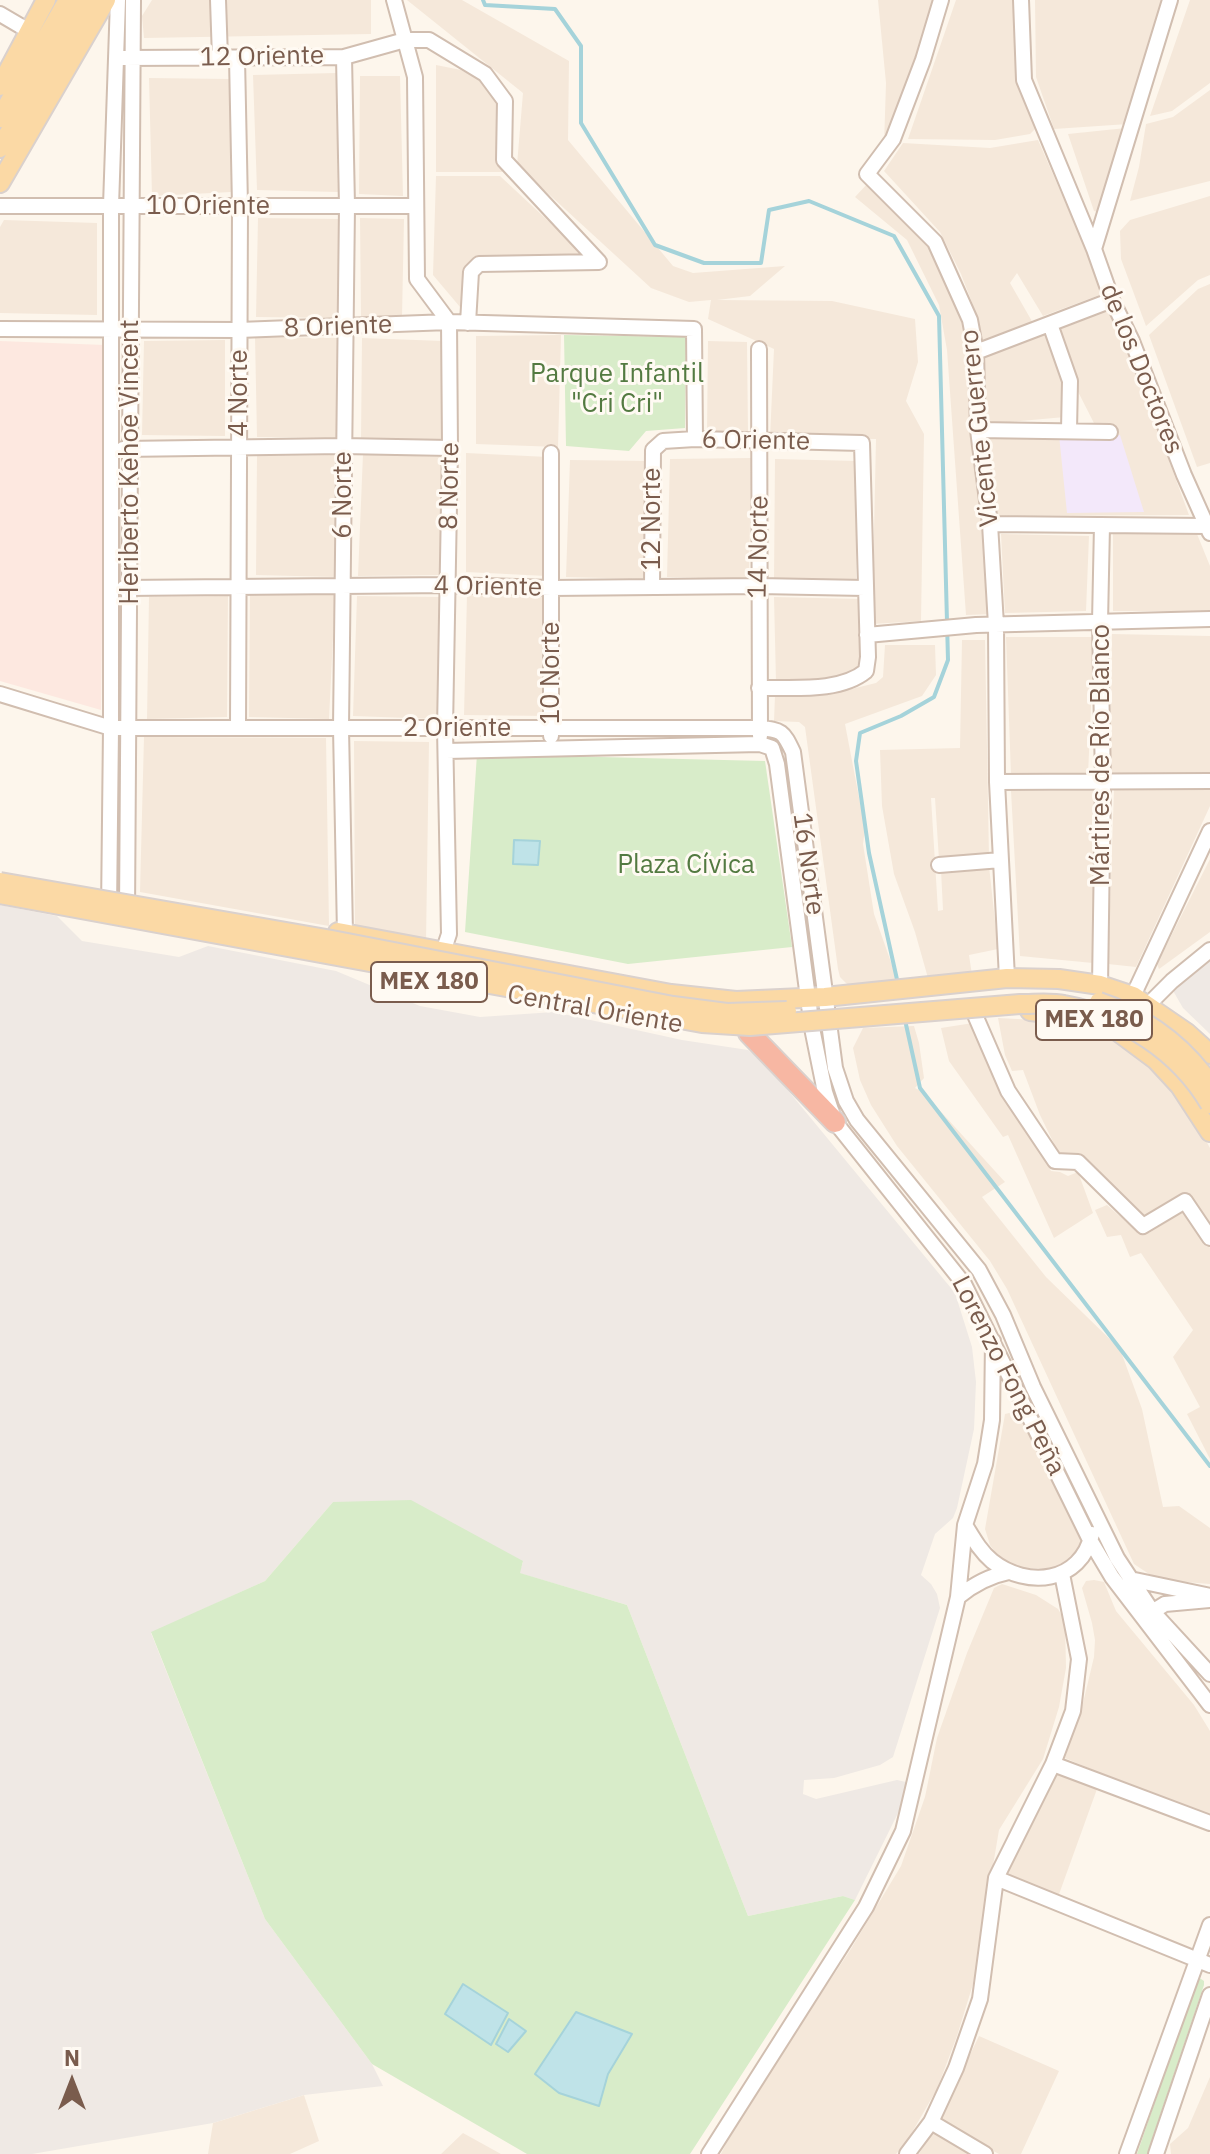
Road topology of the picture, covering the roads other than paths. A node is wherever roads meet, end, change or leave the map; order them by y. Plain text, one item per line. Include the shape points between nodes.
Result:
1 (46, 0) edge
2 (68, 0) edge
3 (87, 0) edge
4 (106, 0) edge
5 (118, 0) edge
6 (133, 0) edge
7 (218, 0) edge
8 (394, 0) edge
9 (941, 0) edge
10 (1021, 0) edge
11 (1170, 0) edge
12 (0, 14) edge
13 (29, 31) junction
14 (405, 40) junction
15 (344, 57) junction
16 (124, 58) junction
17 (220, 58) junction
18 (237, 58) junction
19 (0, 86) edge
20 (0, 118) edge
21 (0, 148) edge
22 (0, 183) edge
23 (0, 206) edge
24 (111, 206) junction
25 (131, 206) junction
26 (240, 206) junction
27 (347, 206) junction
28 (416, 206) junction
29 (1094, 249) junction
30 (1112, 300) junction
31 (449, 322) junction
32 (468, 323) junction
33 (1050, 324) junction
34 (344, 328) junction
35 (0, 329) edge
36 (130, 329) junction
37 (111, 330) junction
38 (239, 330) junction
39 (759, 349) dead end
40 (976, 352) junction
41 (978, 430) junction
42 (1069, 430) junction
43 (1110, 432) dead end
44 (695, 439) junction
45 (761, 442) junction
46 (343, 446) junction
47 (239, 447) junction
48 (450, 448) junction
49 (111, 449) junction
50 (130, 449) junction
51 (653, 450) joint
52 (551, 453) dead end
53 (990, 524) junction
54 (1102, 525) junction
55 (1208, 530) edge
56 (448, 585) junction
57 (237, 586) junction
58 (343, 586) junction
59 (759, 586) junction
60 (652, 587) junction
61 (111, 588) junction
62 (130, 588) junction
63 (551, 588) junction
64 (865, 588) junction
65 (1210, 619) edge
66 (1100, 622) junction
67 (996, 625) junction
68 (867, 635) junction
69 (759, 688) junction
70 (0, 694) edge
71 (551, 727) junction
72 (111, 728) junction
73 (129, 728) junction
74 (238, 728) junction
75 (341, 728) junction
76 (759, 728) junction
77 (445, 729) junction
78 (784, 734) joint
79 (766, 746) junction
80 (551, 748) junction
81 (446, 751) junction
82 (1210, 781) edge
83 (997, 782) junction
84 (1103, 782) junction
85 (1210, 831) edge
86 (806, 848) junction
87 (789, 850) junction
88 (1001, 860) junction
89 (939, 865) dead end
90 (0, 873) edge
91 (0, 882) edge
92 (0, 894) edge
93 (118, 895) junction
94 (0, 901) edge
95 (117, 923) junction
96 (345, 934) junction
97 (1210, 950) edge
98 (444, 951) junction
99 (1007, 978) junction
100 (432, 982) junction
101 (1100, 985) junction
102 (817, 998) junction
103 (1141, 1000) junction
104 (975, 1015) junction
105 (820, 1027) junction
106 (1115, 1029) junction
107 (749, 1033) junction
108 (1210, 1054) edge
109 (1210, 1084) edge
110 (1210, 1104) edge
111 (835, 1122) junction
112 (1210, 1132) edge
113 (1210, 1238) edge
114 (979, 1270) junction
115 (964, 1284) junction
116 (993, 1337) junction
117 (1026, 1391) junction
118 (993, 1401) junction
119 (1096, 1516) junction
120 (965, 1525) junction
121 (1090, 1540) junction
122 (1009, 1572) junction
123 (1062, 1574) junction
124 (1130, 1579) junction
125 (958, 1597) junction
126 (1210, 1598) edge
127 (1148, 1614) junction
128 (1210, 1674) edge
129 (1210, 1705) edge
130 (1053, 1764) junction
131 (1210, 1823) edge
132 (996, 1878) junction
133 (1210, 1925) edge
134 (1204, 1963) edge
135 (1210, 1995) edge
136 (931, 2122) junction
137 (709, 2154) edge
138 (907, 2154) edge
139 (985, 2154) edge
140 (1127, 2154) edge
141 (1156, 2154) edge

1 - 13 main road
2 - 20 main road
3 - 21 main road
4 - 22 main road
5 - 16 street, Heriberto Kehoe Vincent
6 - 16 street, Heriberto Kehoe Vincent
7 - 17 street
8 - 14 street
9 - 40 street, Vicente Guerrero via 893,139 864,176 935,242 970,320
10 - 29 street, de los Doctores via 1024,80
11 - 29 street, de los Doctores
12 - 13 street
13 - 19 main road
14 - 15 street, 12 Oriente
14 - 28 street via 415,77
14 - 32 street via 429,40 485,74 505,101 504,160 599,262 479,264 471,272
15 - 18 street, 12 Oriente
15 - 27 street, 6 Norte
16 - 17 street, 12 Oriente
16 - 24 street, Heriberto Kehoe Vincent
16 - 25 street, Heriberto Kehoe Vincent
17 - 18 street, 12 Oriente
18 - 26 street, 4 Norte
23 - 24 street, 10 Oriente
24 - 25 street, 10 Oriente
24 - 37 street, Heriberto Kehoe Vincent
25 - 26 street, 10 Oriente
25 - 36 street, Heriberto Kehoe Vincent
26 - 27 street, 10 Oriente
26 - 38 street, 4 Norte
27 - 28 street, 10 Oriente
27 - 34 street, 6 Norte
28 - 31 street via 417,279
29 - 30 street, de los Doctores
30 - 33 street
30 - 55 street, de los Doctores
31 - 32 street, 8 Oriente
31 - 34 street, 8 Oriente
31 - 48 street, 8 Norte
32 - 44 street, 8 Oriente via 694,329
33 - 40 street
33 - 42 street via 1070,381
34 - 38 street, 8 Oriente
34 - 46 street, 6 Norte
35 - 37 street, 8 Oriente
36 - 37 street, 8 Oriente
36 - 38 street, 8 Oriente
36 - 50 street, Heriberto Kehoe Vincent
37 - 49 street, Heriberto Kehoe Vincent
38 - 47 street, 4 Norte
39 - 45 street, 14 Norte
40 - 41 street, Vicente Guerrero
41 - 42 street
41 - 53 street, Vicente Guerrero
42 - 43 street
44 - 45 street, 6 Oriente
44 - 51 street, 6 Oriente via 663,441
45 - 59 street, 14 Norte
45 - 64 street, 6 Oriente via 862,443
46 - 47 street
46 - 48 street
46 - 58 street, 6 Norte
47 - 50 street
47 - 57 street, 4 Norte
48 - 56 street, 8 Norte
49 - 50 street
49 - 61 street, Heriberto Kehoe Vincent
50 - 62 street, Heriberto Kehoe Vincent
51 - 60 street, 12 Norte
52 - 63 street, 10 Norte
53 - 54 street
53 - 67 street, Vicente Guerrero
54 - 55 street
54 - 66 street, Mártires de Río Blanco
56 - 58 street, 4 Oriente
56 - 63 street, 4 Oriente
56 - 77 street, 8 Norte
57 - 58 street, 4 Oriente
57 - 62 street, 4 Oriente
57 - 74 street, 4 Norte
58 - 75 street, 6 Norte
59 - 60 street, 4 Oriente
59 - 64 street, 4 Oriente
59 - 69 street, 14 Norte
60 - 63 street, 4 Oriente
61 - 62 street, 4 Oriente
61 - 72 street, Heriberto Kehoe Vincent
62 - 73 street, Heriberto Kehoe Vincent
63 - 71 street, 10 Norte
64 - 68 street
65 - 66 street
66 - 67 street
66 - 84 street, Mártires de Río Blanco
67 - 68 street
67 - 83 street, Vicente Guerrero
68 - 69 street via 866,671 856,679 826,686
69 - 76 street, 14 Norte
70 - 72 street, 2 Oriente
71 - 76 street, 2 Oriente
71 - 77 street, 2 Oriente
71 - 80 street, 10 Norte
72 - 73 street, 2 Oriente
72 - 93 street, Heriberto Kehoe Vincent
73 - 74 street, 2 Oriente
73 - 93 street, Heriberto Kehoe Vincent
74 - 75 street, 2 Oriente
75 - 77 street, 2 Oriente
75 - 96 street, 6 Norte
76 - 78 street, 2 Oriente
76 - 79 street, 14 Norte
77 - 81 street, 8 Norte
78 - 86 street, 16 Norte via 793,752
79 - 80 street, 2 Oriente
79 - 87 street, 16 Norte via 777,764
80 - 81 street, 2 Oriente
81 - 98 street, 8 Norte via 449,934
82 - 84 street
83 - 84 street
83 - 88 street, Vicente Guerrero
84 - 101 street, Mártires de Río Blanco
85 - 103 street
86 - 87 street
86 - 102 street, 16 Norte
87 - 102 street, 16 Norte
88 - 89 street
88 - 99 street, Vicente Guerrero
90 - 93 main road, Central Oriente / MEX 180
91 - 109 main road, bridge via 727,1013 1030,991 1079,995 1127,1011 1165,1035
92 - 110 main road, bridge via 702,1023 750,1026 1060,1004 1101,1013 1142,1034 1178,1063
93 - 95 street, Heriberto Kehoe Vincent
93 - 96 main road, Central Oriente / MEX 180
94 - 95 main road, Central Oriente / MEX 180
95 - 100 main road, Central Oriente / MEX 180
96 - 98 main road, Central Oriente / MEX 180
97 - 103 street
98 - 100 street, 8 Norte
98 - 102 main road, Central Oriente / MEX 180 via 671,994 736,1001
99 - 101 main road, MEX 180
99 - 102 main road, Central Oriente / MEX 180
100 - 107 main road, Central Oriente / MEX 180 via 666,1024
101 - 103 main road, MEX 180
102 - 105 street, Lorenzo Fong Peña
103 - 106 street
103 - 108 main road, MEX 180
104 - 105 main road, Central Oriente / MEX 180
104 - 106 main road, MEX 180 via 1042,1011 1084,1017
104 - 113 street via 1008,1091 1055,1161 1078,1162 1143,1226 1185,1201
105 - 107 main road, Central Oriente / MEX 180
105 - 111 street, Lorenzo Fong Peña via 825,1092
105 - 114 street, Lorenzo Fong Peña via 857,1120
106 - 112 main road, MEX 180 via 1172,1077
107 - 111 highway
111 - 115 street, Lorenzo Fong Peña
114 - 115 street
114 - 117 street, Lorenzo Fong Peña via 1003,1315
115 - 116 street, Lorenzo Fong Peña
116 - 117 street, Lorenzo Fong Peña
116 - 118 street
117 - 118 street
117 - 119 street, Lorenzo Fong Peña
117 - 121 street, Lorenzo Fong Peña
118 - 120 street via 985,1464
119 - 121 street
119 - 124 street, Lorenzo Fong Peña
120 - 122 street via 981,1551
120 - 125 street
121 - 123 street via 1080,1562
121 - 127 street, Lorenzo Fong Peña via 1112,1577
122 - 123 street
122 - 125 street via 983,1580
123 - 130 street via 1079,1659 1073,1711
124 - 126 street
124 - 127 street, Lorenzo Fong Peña
125 - 137 street via 903,1831 859,1920
126 - 127 street via 1165,1604
127 - 128 street, Lorenzo Fong Peña
127 - 129 street, Lorenzo Fong Peña
130 - 131 street
130 - 132 street
132 - 134 street
132 - 136 street via 980,1999
133 - 134 street
134 - 140 street
135 - 141 street
136 - 138 street
136 - 139 street

